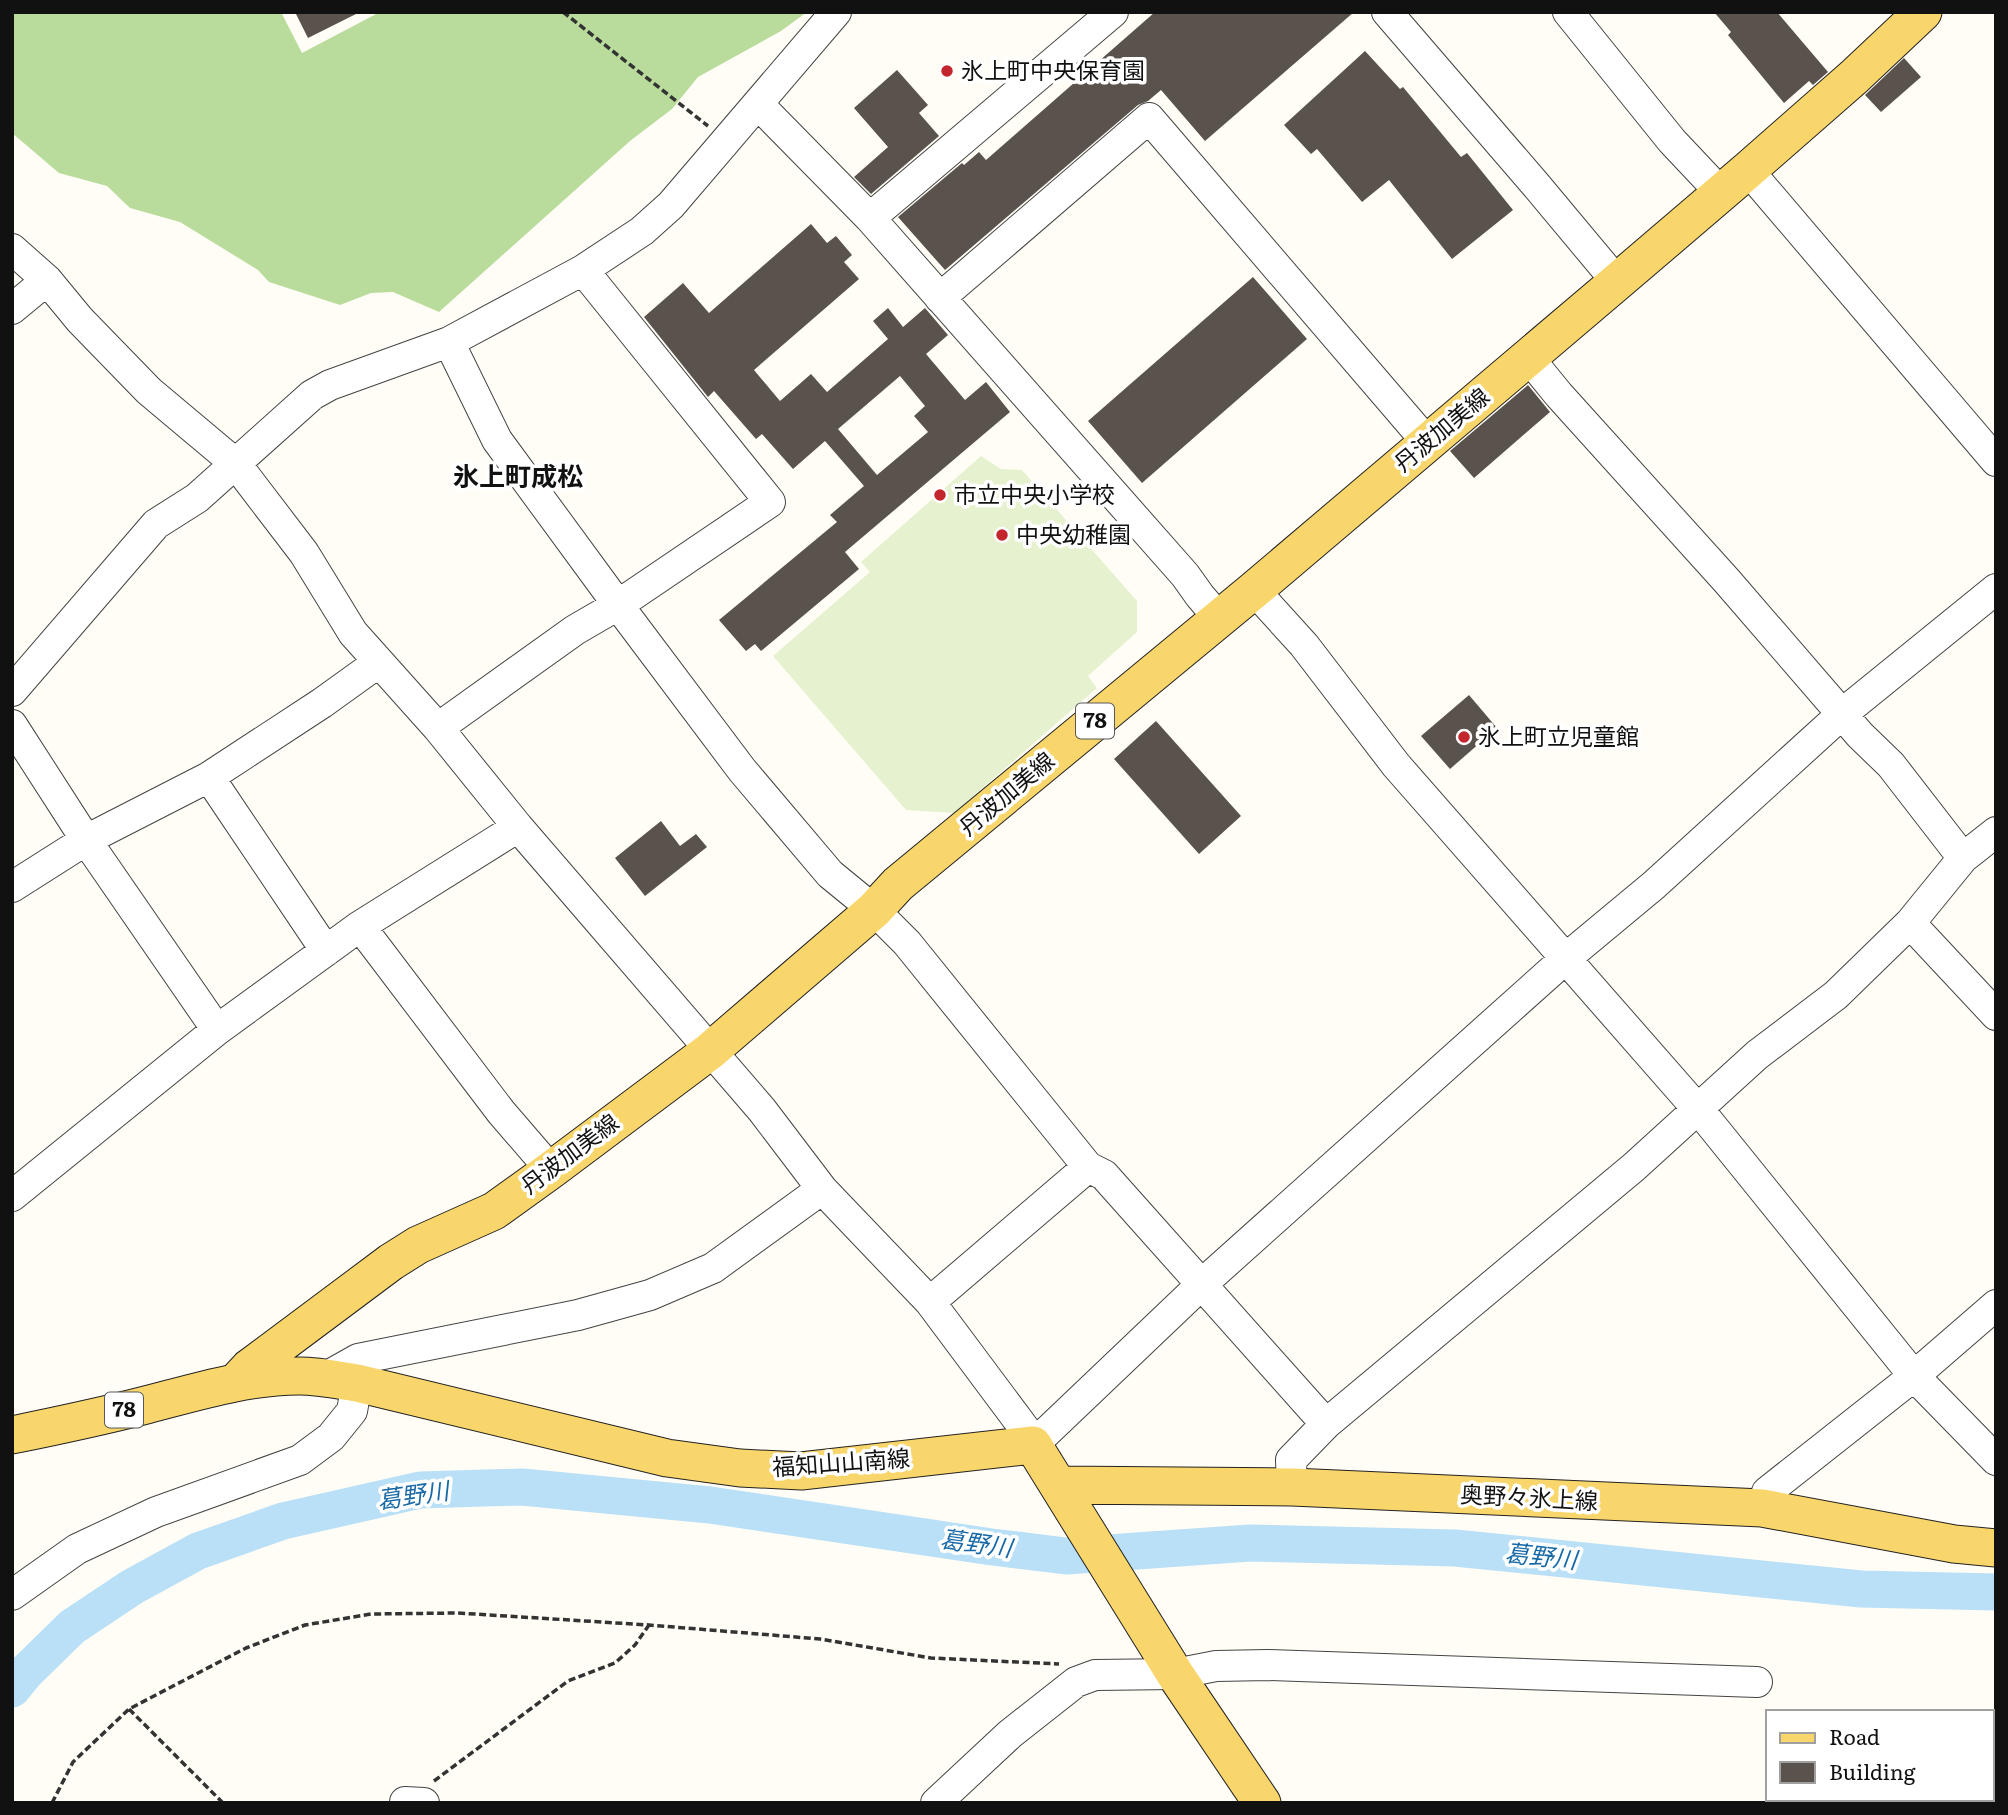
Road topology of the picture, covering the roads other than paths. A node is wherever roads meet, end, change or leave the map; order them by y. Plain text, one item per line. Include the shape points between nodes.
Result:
1 (836, 12) edge
2 (1113, 12) edge
3 (1568, 12) edge
4 (1923, 12) edge
5 (1392, 14) edge
6 (758, 104) junction
7 (1735, 182) junction
8 (870, 218) junction
9 (12, 249) edge
10 (583, 270) junction
11 (47, 280) junction
12 (1617, 282) junction
13 (940, 298) junction
14 (12, 309) edge
15 (449, 342) junction
16 (1528, 357) junction
17 (1427, 442) junction
18 (1996, 461) edge
19 (236, 464) junction
20 (1996, 589) edge
21 (1254, 590) junction
22 (618, 606) junction
23 (1219, 618) junction
24 (379, 662) junction
25 (18, 673) edge
26 (1842, 714) junction
27 (12, 725) edge
28 (438, 728) junction
29 (209, 778) junction
30 (518, 827) junction
31 (1996, 832) edge
32 (86, 840) junction
33 (1963, 858) junction
34 (12, 887) edge
35 (874, 910) junction
36 (1910, 923) junction
37 (360, 926) junction
38 (326, 951) junction
39 (1565, 959) junction
40 (1996, 1015) edge
41 (217, 1030) junction
42 (709, 1051) junction
43 (1698, 1109) junction
44 (1088, 1167) junction
45 (551, 1170) junction
46 (822, 1189) junction
47 (12, 1196) edge
48 (1202, 1284) junction
49 (930, 1302) junction
50 (1996, 1306) edge
51 (302, 1328) junction
52 (1914, 1376) junction
53 (332, 1379) junction
54 (235, 1383) junction
55 (1326, 1424) junction
56 (12, 1435) edge
57 (1033, 1445) junction
58 (1996, 1460) edge
59 (1292, 1487) junction
60 (1062, 1490) junction
61 (1762, 1508) junction
62 (1996, 1548) edge
63 (12, 1595) edge
64 (1172, 1668) junction
65 (1757, 1682) dead end
66 (936, 1803) edge
67 (1262, 1803) edge

1 - 6 street
2 - 8 street
3 - 7 street via 1672,141
4 - 7 main road, 丹波加美線 / 78
5 - 12 street
6 - 8 street
6 - 10 street via 671,205 642,231
7 - 12 main road, 丹波加美線 / 78
7 - 18 street
8 - 13 street
9 - 11 street
10 - 15 street
10 - 22 street via 770,502
11 - 14 street
11 - 19 street via 149,391
12 - 16 main road, 丹波加美線 / 78
13 - 17 street via 1149,118
13 - 23 street
15 - 19 street via 321,390
15 - 22 street via 497,440
16 - 17 main road, 丹波加美線 / 78
16 - 26 street
17 - 21 main road, 丹波加美線 / 78
19 - 24 street via 304,553 353,633
19 - 25 street via 197,498 156,524
20 - 26 street
21 - 23 main road, 丹波加美線 / 78
21 - 39 street via 1304,645 1396,765
22 - 28 street via 575,630
22 - 35 street via 743,770 831,874
23 - 35 main road, 丹波加美線 / 78 via 898,884
24 - 28 street
24 - 29 street
26 - 33 street via 1891,765
26 - 39 street via 1654,885
27 - 32 street
28 - 30 street
29 - 32 street
29 - 38 street
30 - 37 street
30 - 42 street
31 - 33 street
32 - 34 street
32 - 41 street
33 - 36 street
35 - 42 main road, 丹波加美線 / 78
35 - 44 street via 907,943
36 - 40 street
36 - 43 street via 1836,995
37 - 38 street
37 - 45 street via 501,1112
38 - 41 street
39 - 43 street
39 - 48 street
41 - 47 street
42 - 45 main road, 丹波加美線 / 78
42 - 46 street via 762,1110
43 - 52 street
43 - 55 street
44 - 48 street via 1104,1175
44 - 49 street
45 - 51 main road, 丹波加美線 / 78 via 494,1211 391,1262
46 - 49 street
46 - 53 street via 713,1268 650,1295 578,1315 358,1359
48 - 55 street
48 - 57 street
49 - 57 street
50 - 52 street
51 - 53 main road via 294,1343 302,1366
51 - 54 main road, 丹波加美線 / 78
52 - 58 street
52 - 61 street via 1767,1492
53 - 54 main road, 福知山山南線 via 268,1378
53 - 57 main road, 福知山山南線 via 667,1458 740,1468 801,1471
53 - 63 street via 352,1411 331,1437 300,1460 156,1512 77,1549
54 - 56 main road, 丹波加美線 / 78
55 - 59 street via 1291,1460
57 - 60 main road
59 - 60 main road, 奥野々氷上線
59 - 61 main road, 奥野々氷上線
60 - 64 main road
61 - 62 main road, 奥野々氷上線
64 - 65 street via 1268,1665
64 - 66 street via 1095,1675 1076,1682 1010,1734
64 - 67 main road

